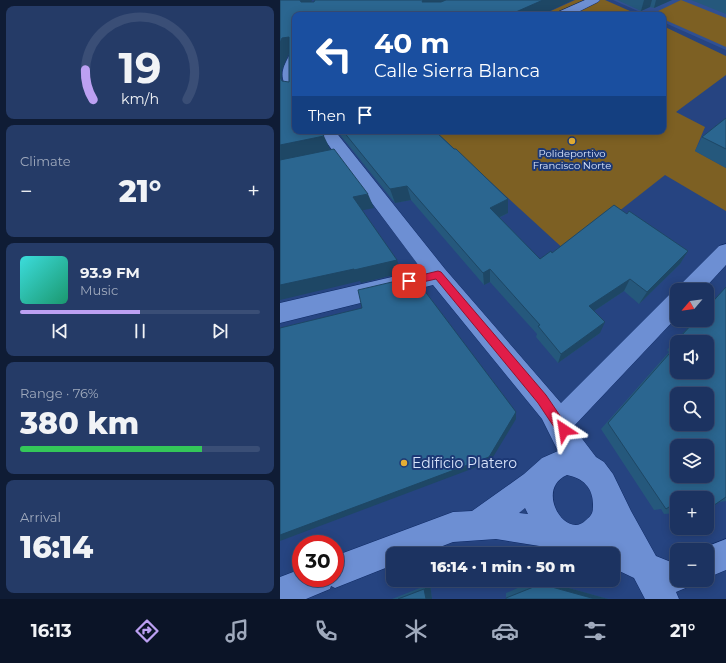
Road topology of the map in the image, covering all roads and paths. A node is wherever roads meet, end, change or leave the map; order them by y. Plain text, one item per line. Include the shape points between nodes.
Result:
1 (594, 0) edge
2 (568, 12) edge
3 (290, 66) edge
4 (292, 88) edge
5 (328, 134) edge
6 (726, 252) edge
7 (438, 274) junction
8 (696, 283) edge
9 (670, 309) edge
10 (280, 313) edge
11 (562, 422) junction
12 (564, 467) junction
13 (606, 493) junction
14 (479, 524) junction
15 (571, 537) junction
16 (726, 554) edge
17 (714, 559) edge
18 (344, 569) edge
19 (664, 584) edge
20 (296, 587) edge
21 (280, 593) edge

1 - 2 street
3 - 4 street via 286,77
5 - 7 street
6 - 8 street
7 - 10 street
7 - 11 street
9 - 11 street
11 - 12 street via 570,446
12 - 13 street via 596,473
12 - 14 street via 534,484
12 - 15 street via 539,490 540,509 545,521
13 - 15 street via 608,509 603,525 597,532
13 - 19 street via 620,522
14 - 15 street via 496,524
14 - 18 street via 453,527
15 - 19 street
16 - 17 street
20 - 21 street

